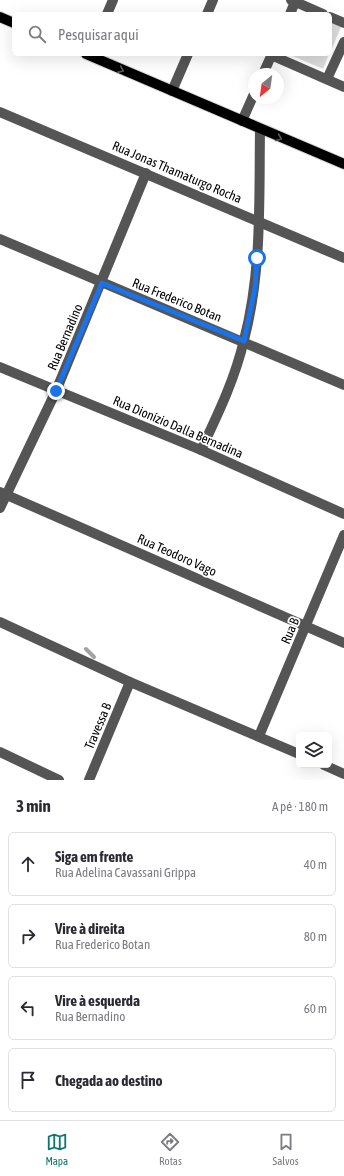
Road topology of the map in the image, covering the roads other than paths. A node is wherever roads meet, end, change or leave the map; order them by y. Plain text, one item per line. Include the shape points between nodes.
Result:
1 (111, 0) edge
2 (213, 0) edge
3 (293, 1) edge
4 (108, 12) edge
5 (207, 12) edge
6 (290, 12) edge
7 (318, 12) edge
8 (0, 16) edge
9 (332, 18) edge
10 (12, 22) edge
11 (344, 23) edge
12 (344, 42) edge
13 (91, 56) edge
14 (187, 56) edge
15 (271, 56) edge
16 (276, 56) edge
17 (266, 68) edge
18 (327, 79) junction
19 (344, 87) edge
20 (172, 91) junction
21 (250, 104) edge
22 (0, 112) edge
23 (242, 121) junction
24 (260, 129) junction
25 (344, 164) edge
26 (146, 173) junction
27 (258, 220) junction
28 (0, 239) edge
29 (344, 258) edge
30 (102, 283) junction
31 (244, 341) junction
32 (0, 367) edge
33 (344, 385) edge
34 (56, 391) junction
35 (201, 450) junction
36 (3, 493) edge
37 (0, 508) edge
38 (344, 514) edge
39 (344, 535) edge
40 (0, 622) edge
41 (306, 626) junction
42 (344, 643) edge
43 (130, 682) junction
44 (259, 736) junction
45 (0, 752) edge
46 (296, 753) edge
47 (331, 768) edge
48 (344, 774) edge
49 (59, 780) edge
50 (89, 780) edge

1 - 4 street
2 - 5 street
3 - 6 street
3 - 7 street
8 - 10 main road
9 - 11 street
12 - 18 street
13 -> 20 main road
14 - 20 street
15 - 17 street
16 - 18 street
18 - 19 street
20 - 23 main road
21 - 23 street
22 - 26 street, Rua Jonas Thamaturgo Rocha
23 - 24 main road
24 -> 25 main road
24 - 27 street
26 - 27 street, Rua Jonas Thamaturgo Rocha
26 - 30 street, Rua Bernadino
27 - 29 street, Rua Jonas Thamaturgo Rocha
27 - 31 street via 255,288
28 - 30 street, Rua Frederico Botan
30 - 31 street, Rua Frederico Botan
30 - 34 street, Rua Bernadino
31 - 33 street, Rua Frederico Botan
31 - 35 street via 227,394
32 - 34 street, Rua Dionízio Dalla Bernadina
34 - 35 street, Rua Dionízio Dalla Bernadina
34 - 36 street, Rua Bernadino
35 - 38 street, Rua Dionízio Dalla Bernadina
36 - 37 street, Rua Bernadino
36 - 41 street, Rua Teodoro Vago
39 - 41 street, Rua B
40 - 43 street
41 - 42 street, Rua Teodoro Vago
41 - 44 street, Rua B
43 - 44 street
43 - 50 street, Travessa B
44 - 46 street
45 - 49 street
47 - 48 street

